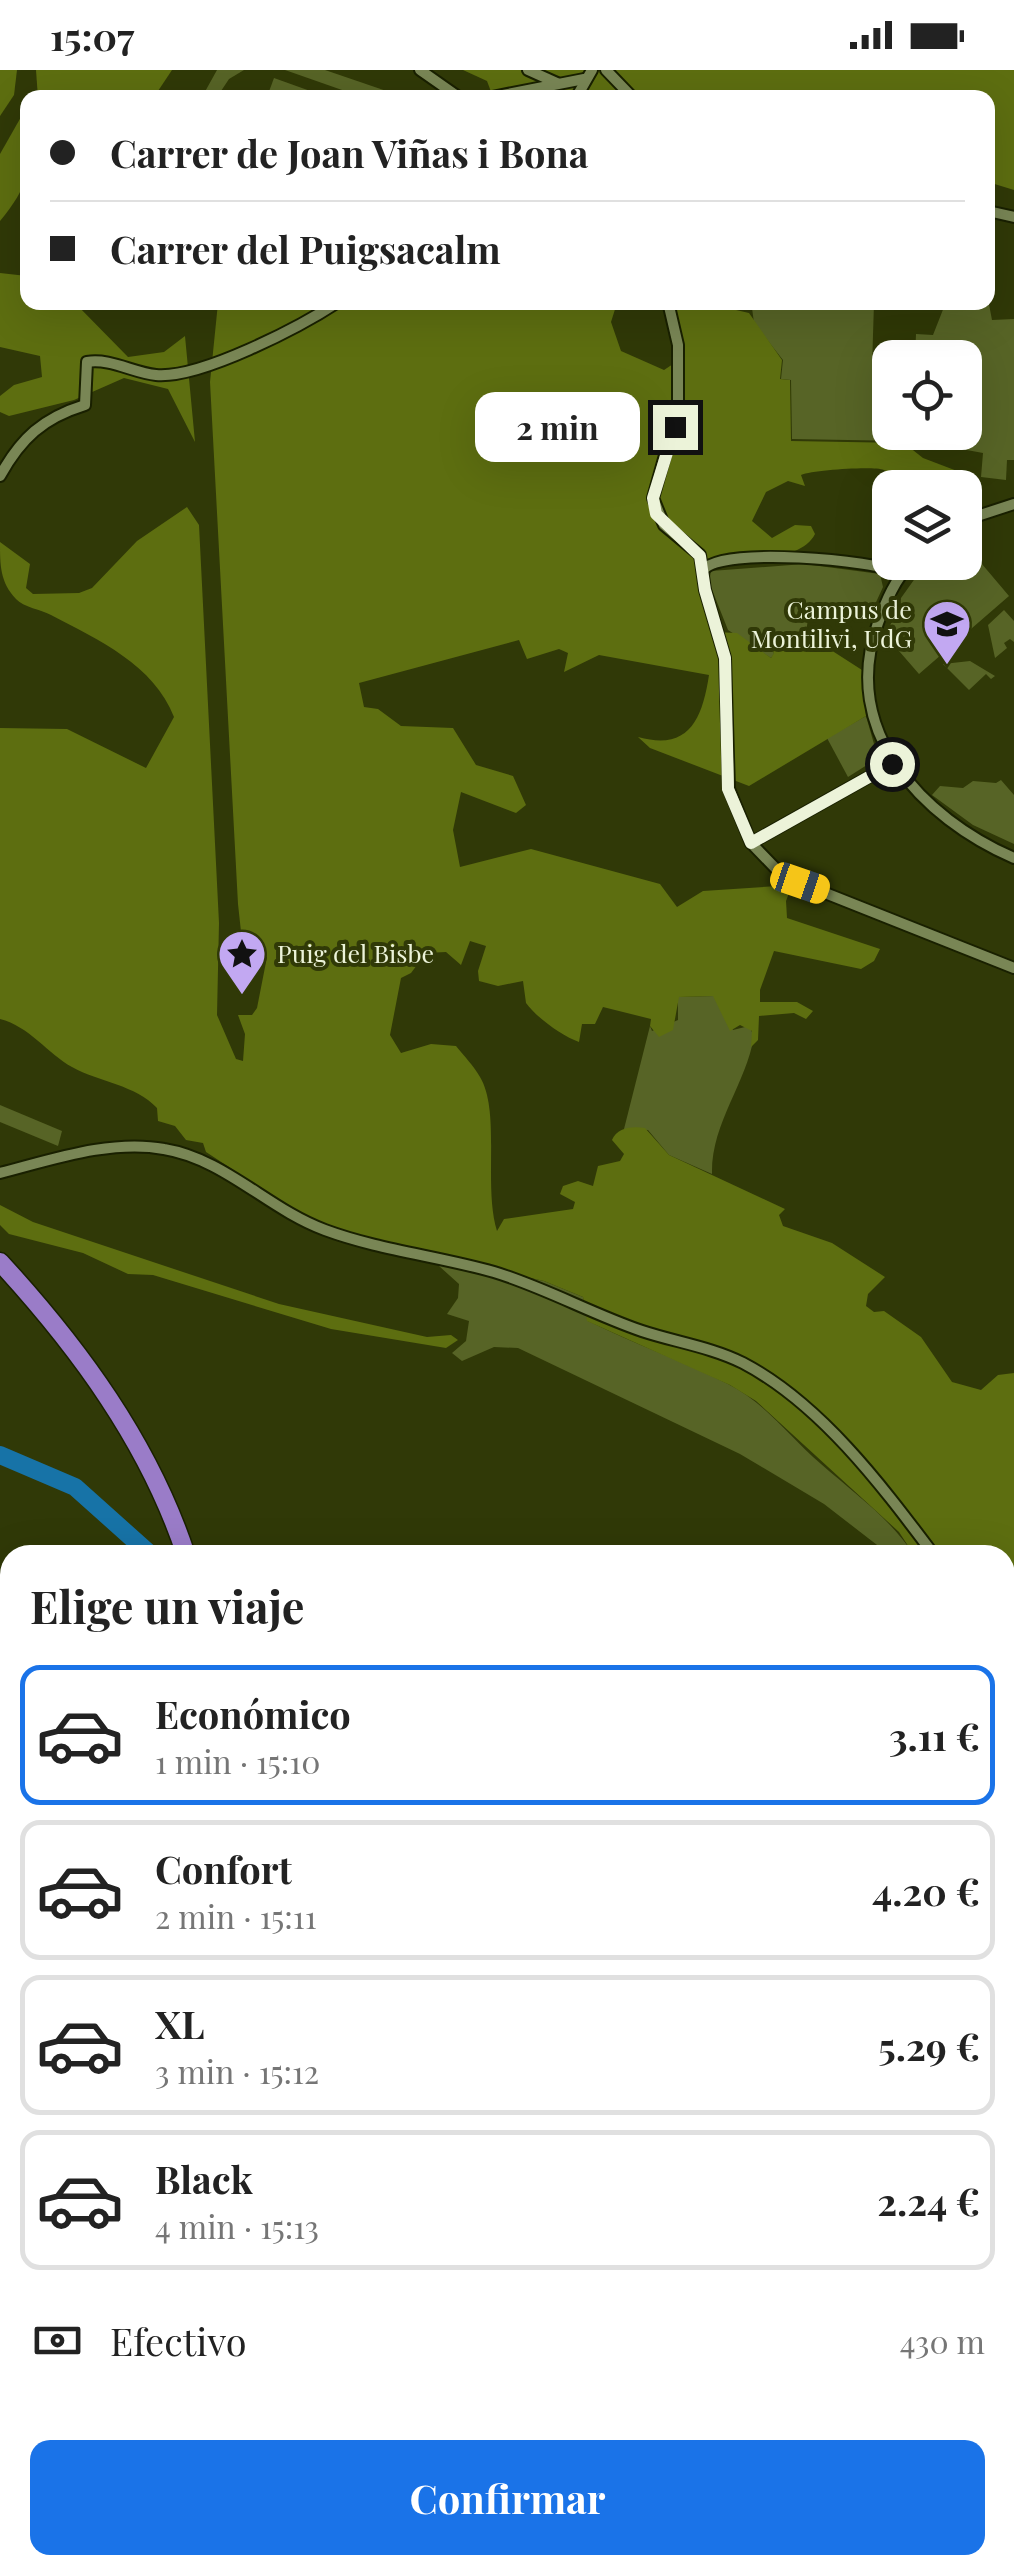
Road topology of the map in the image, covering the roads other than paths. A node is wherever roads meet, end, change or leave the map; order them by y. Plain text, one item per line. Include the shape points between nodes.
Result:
1 (420, 70) edge
2 (528, 70) edge
3 (606, 70) edge
4 (588, 74) edge
5 (558, 84) junction
6 (449, 90) edge
7 (528, 90) edge
8 (625, 90) edge
9 (324, 310) edge
10 (670, 310) edge
11 (0, 476) edge
12 (1014, 504) edge
13 (982, 514) edge
14 (872, 565) edge
15 (703, 570) junction
16 (898, 580) edge
17 (892, 764) junction
18 (751, 843) junction
19 (1014, 858) edge
20 (1014, 968) edge
21 (0, 1173) edge
22 (0, 1262) edge
23 (182, 1545) edge
24 (926, 1545) edge

1 - 6 street
2 - 5 street
3 - 8 street
4 - 5 street
5 - 7 street
9 - 11 street via 199,370 155,375 87,362 85,405 33,429
10 - 15 street via 678,344 678,409 653,498 656,514 691,544
12 - 13 street
14 - 15 street via 789,557 714,562
15 - 18 street via 726,669 728,789
16 - 17 street via 870,659 875,716
17 - 18 street
17 - 19 street via 957,829
18 - 20 street via 800,883
21 - 24 street via 86,1152 184,1153 322,1229 497,1273 742,1363 794,1399 856,1459
22 - 23 highway via 90,1368 156,1482

